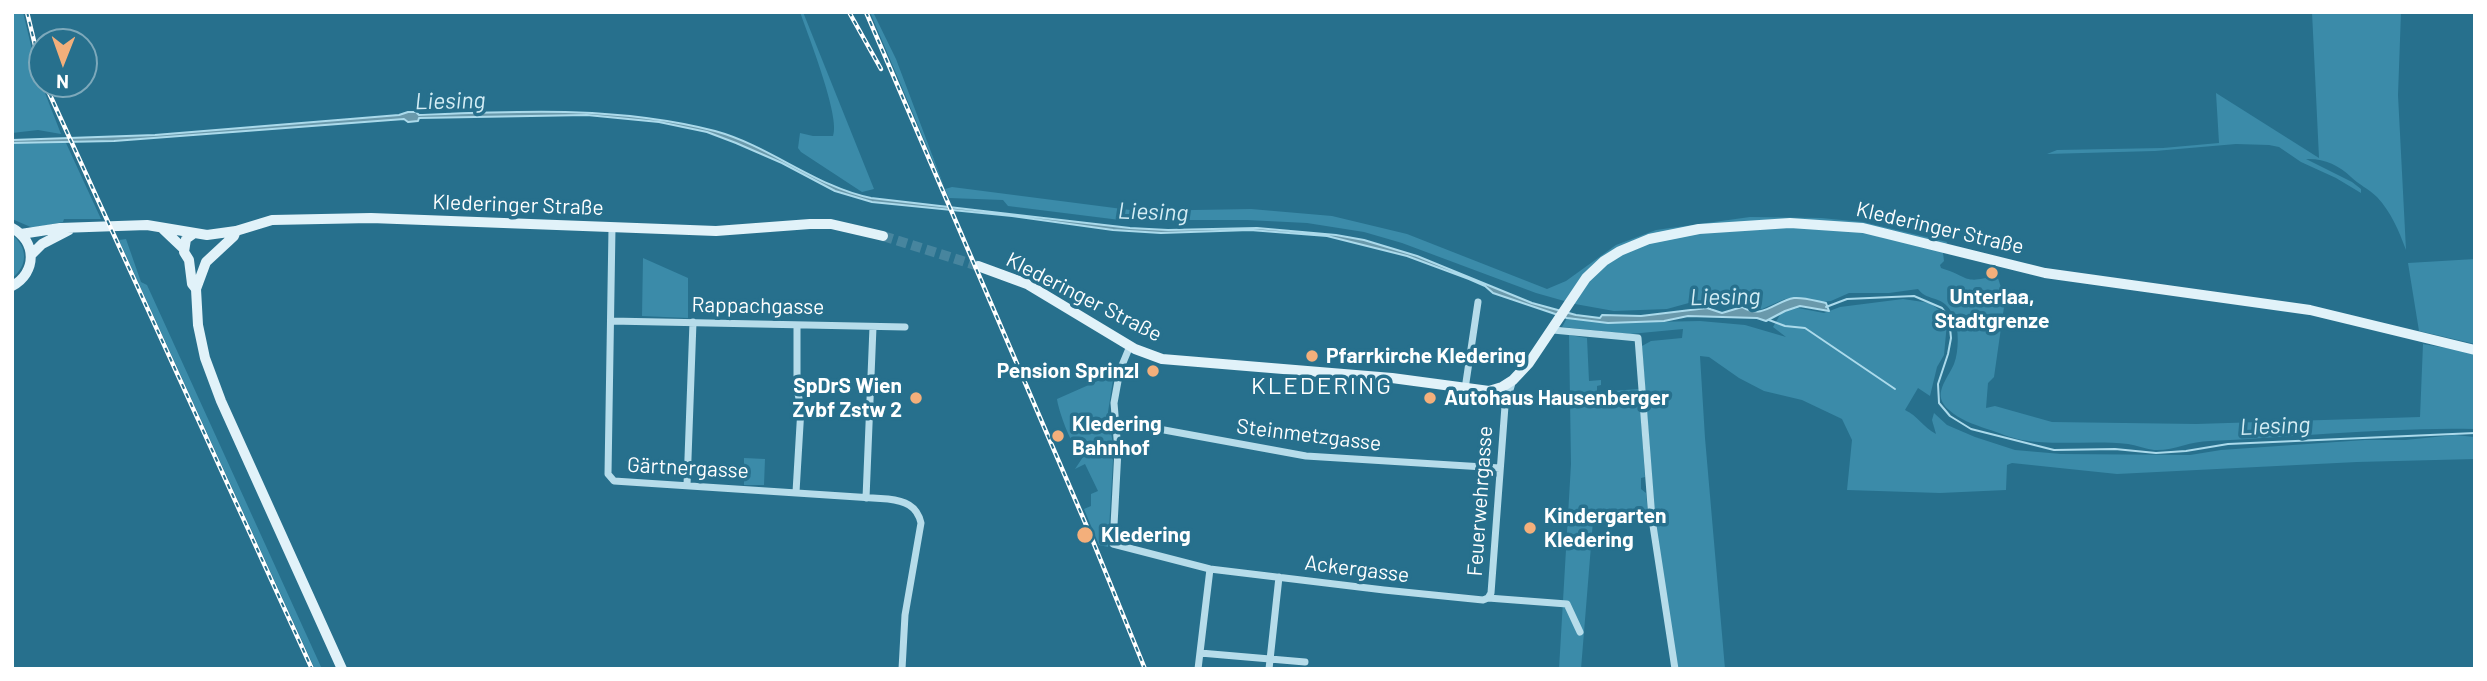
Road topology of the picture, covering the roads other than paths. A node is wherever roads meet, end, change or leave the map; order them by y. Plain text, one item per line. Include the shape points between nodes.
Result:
1 (73, 228) junction
2 (612, 228) junction
3 (163, 229) junction
4 (17, 231) edge
5 (236, 231) junction
6 (193, 234) junction
7 (207, 235) junction
8 (883, 236) tunnel mouth
9 (183, 248) junction
10 (32, 254) junction
11 (209, 259) junction
12 (188, 260) junction
13 (978, 266) tunnel mouth
14 (12, 286) edge
15 (196, 289) junction
16 (1478, 302) dead end
17 (611, 321) junction
18 (693, 323) junction
19 (797, 325) junction
20 (873, 327) junction
21 (905, 327) dead end
22 (1554, 328) junction
23 (1130, 346) junction
24 (2475, 350) edge
25 (1513, 380) junction
26 (1465, 388) junction
27 (1489, 391) junction
28 (1505, 406) junction
29 (1115, 422) junction
30 (1500, 468) junction
31 (687, 485) junction
32 (796, 492) junction
33 (866, 498) junction
34 (1210, 569) junction
35 (1279, 577) junction
36 (1488, 598) junction
37 (1580, 632) dead end
38 (1199, 653) junction
39 (1270, 659) junction
40 (1305, 662) dead end
41 (342, 669) edge
42 (902, 669) edge
43 (1198, 669) edge
44 (1269, 669) edge
45 (1675, 669) edge

1 - 3 main road via 147,225
1 - 4 main road
1 - 10 main road
2 - 5 main road, Klederinger Straße via 371,218 272,220
2 - 8 main road, Klederinger Straße via 716,231 810,223
2 - 17 street, Gärtnergasse
3 - 6 main road
3 - 9 main road
4 - 10 main road
5 - 7 main road, Klederinger Straße
5 - 11 main road, Klederinger Straße
6 - 7 main road
6 - 9 main road
7 - 11 main road via 214,247
9 - 12 main road
10 - 14 main road via 27,273
11 - 12 main road via 197,264
11 - 15 main road
12 - 15 main road
13 - 23 main road, Klederinger Straße via 1027,284
15 - 41 main road via 200,340 212,380
16 - 26 street
17 - 18 street, Rappachgasse
17 - 31 street, Gärtnergasse via 608,474 614,481
18 - 19 street, Rappachgasse
18 - 31 street
19 - 20 street, Rappachgasse
19 - 32 street
20 - 21 street, Rappachgasse
20 - 33 street
22 - 24 main road, Klederinger Straße via 1586,278 1604,261 1641,242 1731,225 1832,224 1933,243 2056,275 2314,311
22 - 25 main road, Klederinger Straße
22 - 45 street via 1638,338 1652,519
23 - 26 main road, Klederinger Straße via 1162,359
23 - 29 street via 1117,381
25 - 27 main road, Klederinger Straße
25 - 28 street, Feuerwehrgasse
26 - 27 main road, Klederinger Straße
27 - 28 street, Feuerwehrgasse
28 - 30 street, Feuerwehrgasse
29 - 30 street, Steinmetzgasse via 1306,456
29 - 34 street, Ackergasse via 1114,544
30 - 36 street, Feuerwehrgasse
31 - 32 street, Gärtnergasse
32 - 33 street, Gärtnergasse
33 - 42 street, Gärtnergasse via 910,505 921,523 905,615
34 - 35 street, Ackergasse
34 - 38 street
35 - 36 street, Ackergasse
35 - 39 street
36 - 37 street, Ackergasse via 1567,604
38 - 39 street
38 - 43 street
39 - 40 street
39 - 44 street

